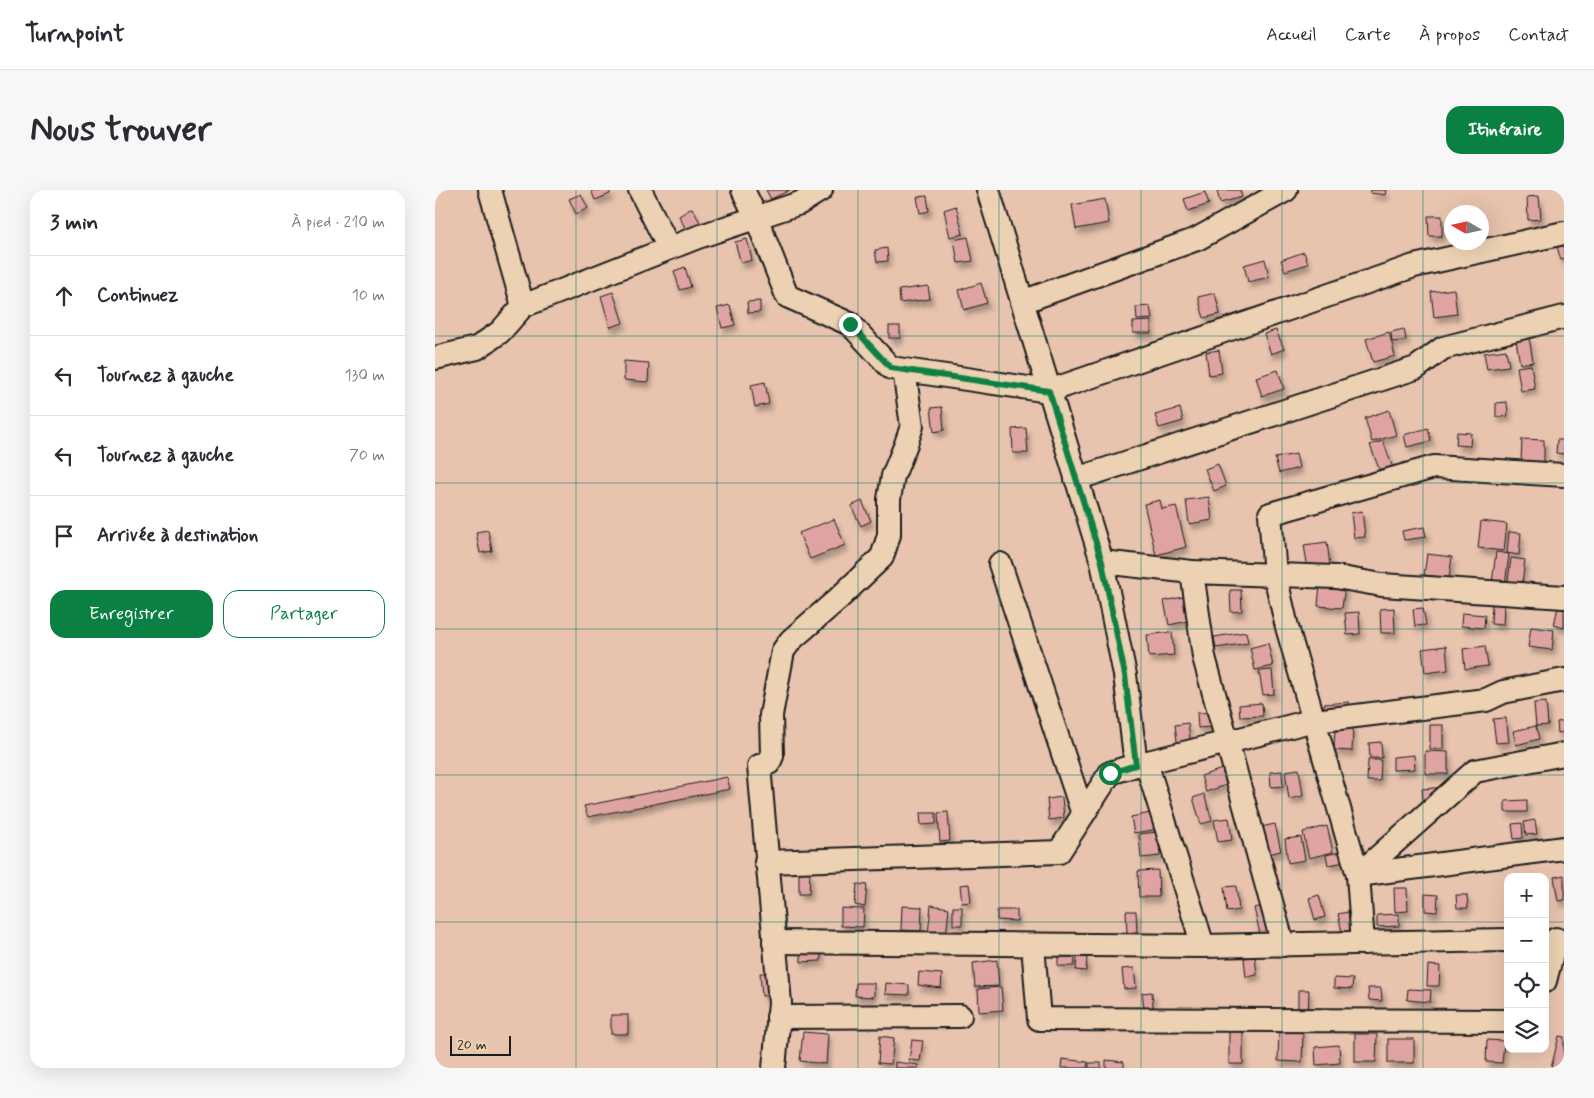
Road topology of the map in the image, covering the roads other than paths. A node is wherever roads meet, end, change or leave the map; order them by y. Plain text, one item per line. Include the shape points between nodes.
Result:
1 (490, 190) edge
2 (640, 190) edge
3 (743, 190) edge
4 (821, 190) edge
5 (988, 190) edge
6 (1286, 190) edge
7 (756, 217) junction
8 (1564, 232) edge
9 (669, 248) junction
10 (1022, 302) junction
11 (523, 306) junction
12 (1564, 317) edge
13 (435, 358) edge
14 (904, 370) junction
15 (1049, 391) junction
16 (1564, 475) edge
17 (1077, 479) junction
18 (1102, 562) junction
19 (1000, 564) dead end
20 (1192, 572) junction
21 (1275, 575) junction
22 (1564, 597) edge
23 (1564, 680) edge
24 (1313, 722) junction
25 (1227, 742) junction
26 (1564, 754) edge
27 (1141, 764) junction
28 (1083, 814) junction
29 (1564, 848) edge
30 (767, 862) junction
31 (1358, 875) junction
32 (1555, 939) edge
33 (1504, 940) edge
34 (774, 942) junction
35 (1363, 943) junction
36 (1033, 945) junction
37 (1283, 945) junction
38 (1203, 946) junction
39 (1549, 964) edge
40 (960, 1016) dead end
41 (779, 1017) junction
42 (1504, 1021) edge
43 (774, 1068) edge

1 - 11 street
2 - 9 street
3 - 7 street
4 - 7 street via 800,203
5 - 10 street
6 - 10 street via 1197,240
7 - 9 street
7 - 14 street via 787,296 850,324 891,368
8 - 15 street via 1414,266
9 - 11 street
10 - 15 street
11 - 13 street via 499,332 477,348
12 - 17 street via 1443,348 1416,368
14 - 15 street
14 - 30 street via 912,426 893,476 889,498 889,535 882,557 783,651 771,715 772,756 769,763 759,766
15 - 17 street
16 - 21 street via 1434,467 1270,514
17 - 18 street
18 - 20 street
18 - 27 street
19 - 28 street
20 - 21 street
20 - 25 street via 1204,657
21 - 22 street via 1336,577 1382,584
21 - 24 street
23 - 24 street via 1503,692 1486,700
24 - 25 street
24 - 31 street
25 - 27 street
25 - 37 street
26 - 31 street via 1475,771
27 - 28 street via 1110,773
27 - 38 street
28 - 30 street via 1059,852
29 - 31 street
30 - 34 street
31 - 35 street
32 - 39 street
33 - 35 street
34 - 36 street
34 - 41 street
35 - 37 street
36 - 38 street
36 - 42 street via 1039,1019
37 - 38 street
40 - 41 street
41 - 43 street

